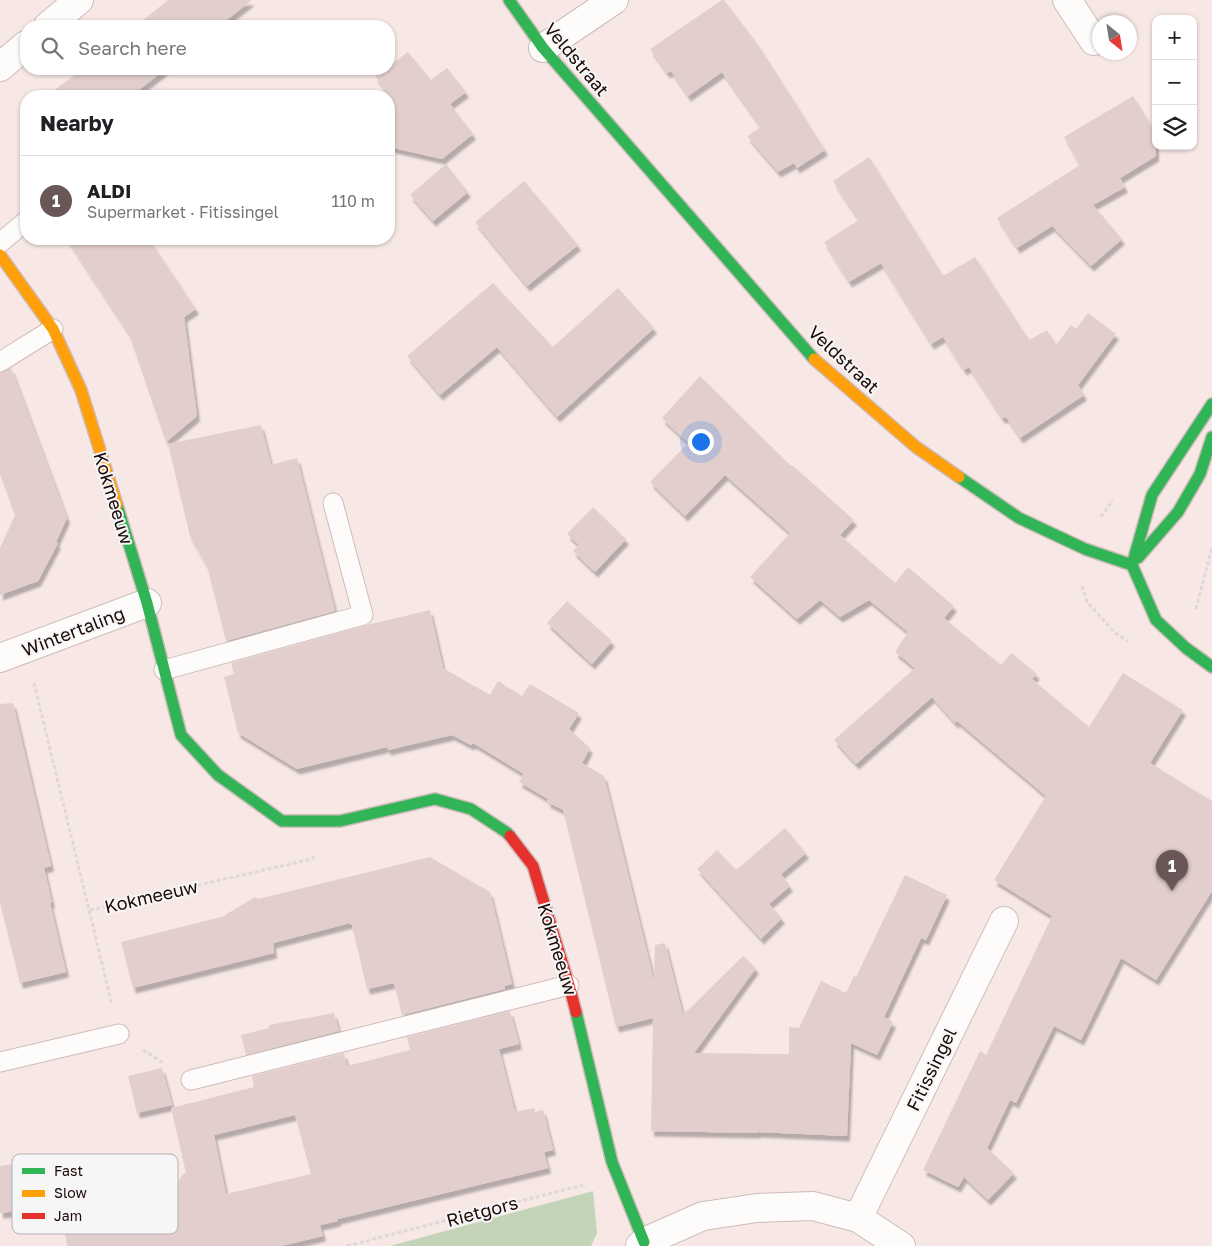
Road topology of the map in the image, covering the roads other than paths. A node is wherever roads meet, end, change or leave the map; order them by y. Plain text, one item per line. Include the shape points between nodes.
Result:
1 (79, 0) edge
2 (509, 0) edge
3 (614, 0) edge
4 (1067, 0) edge
5 (55, 20) edge
6 (1092, 38) edge
7 (543, 48) junction
8 (20, 50) edge
9 (0, 67) edge
10 (20, 226) edge
11 (0, 243) edge
12 (0, 255) edge
13 (53, 330) junction
14 (0, 362) edge
15 (1212, 404) edge
16 (1212, 437) edge
17 (333, 503) dead end
18 (1132, 565) junction
19 (147, 603) junction
20 (0, 658) edge
21 (1212, 668) edge
22 (164, 670) junction
23 (1004, 921) dead end
24 (569, 985) junction
25 (119, 1034) road end
26 (0, 1062) edge
27 (191, 1080) road end
28 (858, 1218) junction
29 (642, 1244) edge
30 (900, 1246) edge

1 - 5 street
2 - 7 street, Veldstraat
3 - 7 street
4 - 6 street
7 - 18 street, Veldstraat via 818,363 916,447 1019,518 1085,549
8 - 9 street
10 - 11 lane
12 - 13 street, Kokmeeuw
13 - 14 lane
13 - 19 street, Kokmeeuw via 81,390
15 - 18 street via 1152,495
16 - 18 street via 1200,474 1178,512
17 - 22 lane via 363,615
18 - 21 street via 1156,620
19 - 20 street, Wintertaling
19 - 22 street, Kokmeeuw
22 - 24 street, Kokmeeuw via 181,735 218,775 282,821 340,821 435,800 471,808 506,832 533,866
23 - 28 street, Fitissingel
24 - 27 lane
24 - 29 street, Kokmeeuw via 612,1162
25 - 26 lane
28 - 29 street via 813,1206 757,1208 703,1216
28 - 30 street

